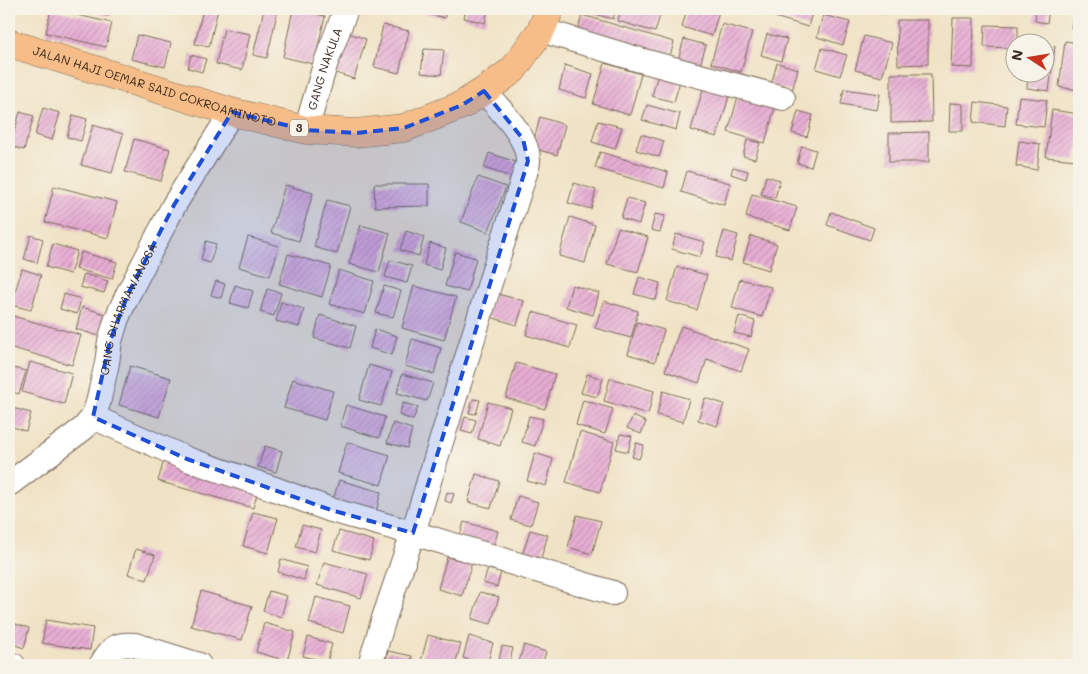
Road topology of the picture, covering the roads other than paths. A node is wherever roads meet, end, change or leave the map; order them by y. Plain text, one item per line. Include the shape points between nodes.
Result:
1 (346, 9) edge
2 (546, 20) edge
3 (9, 43) edge
4 (484, 91) junction
5 (783, 98) dead end
6 (232, 112) junction
7 (306, 130) junction
8 (93, 417) junction
9 (9, 484) edge
10 (413, 533) junction
11 (613, 592) dead end
12 (9, 664) edge
13 (13, 665) edge
14 (101, 665) edge
15 (199, 665) edge
16 (370, 665) edge

1 - 7 street, GANG NAKULA
2 - 4 highway, JALAN HAJI OEMAR SAID COKROAMINOTO / 3 via 513,70
2 - 5 street via 640,60
3 - 6 highway, JALAN HAJI OEMAR SAID COKROAMINOTO / 3
4 - 7 highway, JALAN HAJI OEMAR SAID COKROAMINOTO / 3 via 462,105 404,128 356,133
4 - 10 street via 523,139 528,161
6 - 7 highway, JALAN HAJI OEMAR SAID COKROAMINOTO / 3
6 - 8 street, GANG DHARMAWANGSA via 174,205 117,318
8 - 9 street, GANG DHARMAWANGSA via 84,428
8 - 10 street via 187,459 331,510
10 - 11 street
10 - 16 street
12 - 13 street
14 - 15 street via 112,648 126,644

